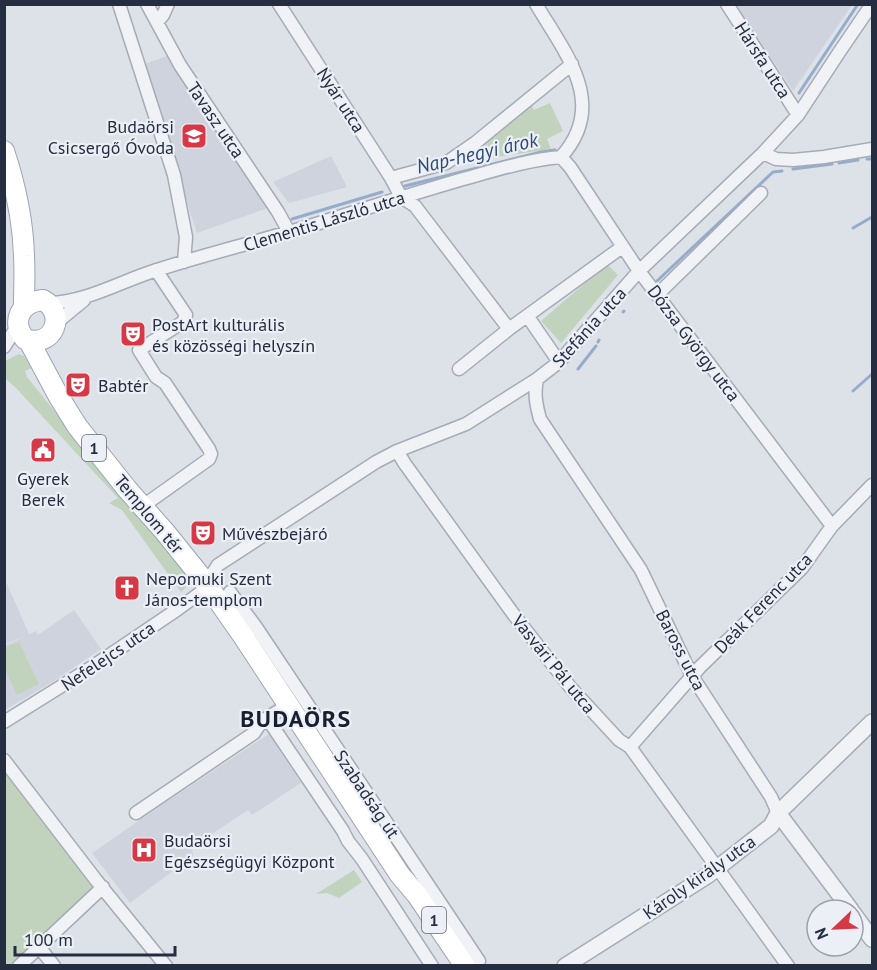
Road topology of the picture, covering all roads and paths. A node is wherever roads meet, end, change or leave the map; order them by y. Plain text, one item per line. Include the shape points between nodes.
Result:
1 (119, 4) edge
2 (147, 4) edge
3 (168, 4) edge
4 (279, 4) edge
5 (536, 4) edge
6 (727, 4) edge
7 (872, 4) edge
8 (157, 22) junction
9 (572, 64) junction
10 (798, 116) junction
11 (873, 149) edge
12 (4, 152) edge
13 (763, 153) junction
14 (561, 157) junction
15 (391, 178) junction
16 (761, 194) dead end
17 (401, 197) junction
18 (289, 232) junction
19 (622, 247) junction
20 (24, 254) junction
21 (184, 262) junction
22 (156, 270) junction
23 (639, 272) junction
24 (657, 295) junction
25 (90, 296) junction
26 (46, 302) junction
27 (528, 316) junction
28 (33, 329) junction
29 (509, 329) junction
30 (4, 349) edge
31 (559, 362) junction
32 (459, 369) dead end
33 (537, 380) junction
34 (398, 452) junction
35 (873, 485) edge
36 (143, 506) junction
37 (832, 526) junction
38 (206, 583) junction
39 (230, 592) dead end
40 (249, 631) junction
41 (692, 676) junction
42 (288, 705) junction
43 (267, 718) junction
44 (4, 722) edge
45 (873, 722) edge
46 (630, 747) junction
47 (4, 760) edge
48 (136, 813) dead end
49 (778, 813) junction
50 (718, 868) junction
51 (400, 875) junction
52 (103, 887) junction
53 (842, 898) edge
54 (39, 947) junction
55 (472, 963) edge
56 (19, 966) edge
57 (54, 966) edge
58 (166, 966) edge
59 (432, 966) edge
60 (453, 966) edge
61 (565, 966) edge
62 (788, 966) edge

1 - 21 street via 174,176 186,237
2 - 8 street, Tavasz utca
3 - 8 street
4 - 15 street, Nyár utca
5 - 9 street
6 - 10 street, Hársfa utca
7 - 10 street, Stefánia utca
8 - 18 street, Tavasz utca via 180,65
9 - 14 street via 583,102 582,117
9 - 15 street, Clementis László utca via 446,163
10 - 13 street, Stefánia utca
11 - 13 street via 793,160
12 - 20 main road, 1
13 - 23 street, Stefánia utca
14 - 17 street, Clementis László utca via 522,162
14 - 19 street, Dózsa György utca
15 - 17 street, Nyár utca
16 - 24 street
17 - 18 street, Clementis László utca
17 - 29 street via 415,206
18 - 21 street, Clementis László utca
19 - 23 street, Dózsa György utca
19 - 27 street
20 - 26 main road, 1
20 - 28 main road, 1
21 - 22 street, Clementis László utca
22 - 25 street, Clementis László utca
22 - 36 street via 186,315 183,322 139,350 211,454
23 - 24 street, Dózsa György utca
23 - 31 street, Stefánia utca
24 - 37 street, Dózsa György utca
25 - 26 street, Clementis László utca via 64,303
25 - 28 street, Clementis László utca
26 - 28 main road via 31,303
26 - 28 main road, 1 via 55,315
27 - 29 street
27 - 31 street
28 - 30 street, Clementis László utca
28 - 36 main road, Templom tér / 1 via 47,352 52,384 67,410
29 - 32 street
31 - 33 street, Stefánia utca
33 - 34 street, Stefánia utca via 466,424
33 - 41 street, Baross utca via 540,419 641,570
34 - 38 street, Stefánia utca via 376,462 218,566
34 - 46 street, Vasvári Pál utca via 571,688 618,740
35 - 37 street, Deák Ferenc utca
36 - 38 main road, Templom tér / 1
37 - 41 street, Deák Ferenc utca via 802,568
38 - 40 main road, Szabadság út / 1
38 - 44 street, Nefelejcs utca via 200,593 171,613
39 - 40 street, Szabadság út
40 - 42 main road, Szabadság út / 1
40 - 55 street, Szabadság út via 446,912
41 - 46 street, Deák Ferenc utca
41 - 49 street, Baross utca
42 - 43 street
42 - 51 main road, Szabadság út / 1
43 - 48 street via 254,733
43 - 59 street
45 - 49 street, Károly király utca
46 - 50 street, Vasvári Pál utca
47 - 52 street
49 - 50 street, Károly király utca via 771,826
49 - 53 street, Baross utca
50 - 61 street, Károly király utca
50 - 62 street, Vasvári Pál utca
51 - 55 main road, Szabadság út / 1
51 - 60 main road, Szabadság út / 1
52 - 54 street
52 - 58 street
54 - 56 street
54 - 57 street

